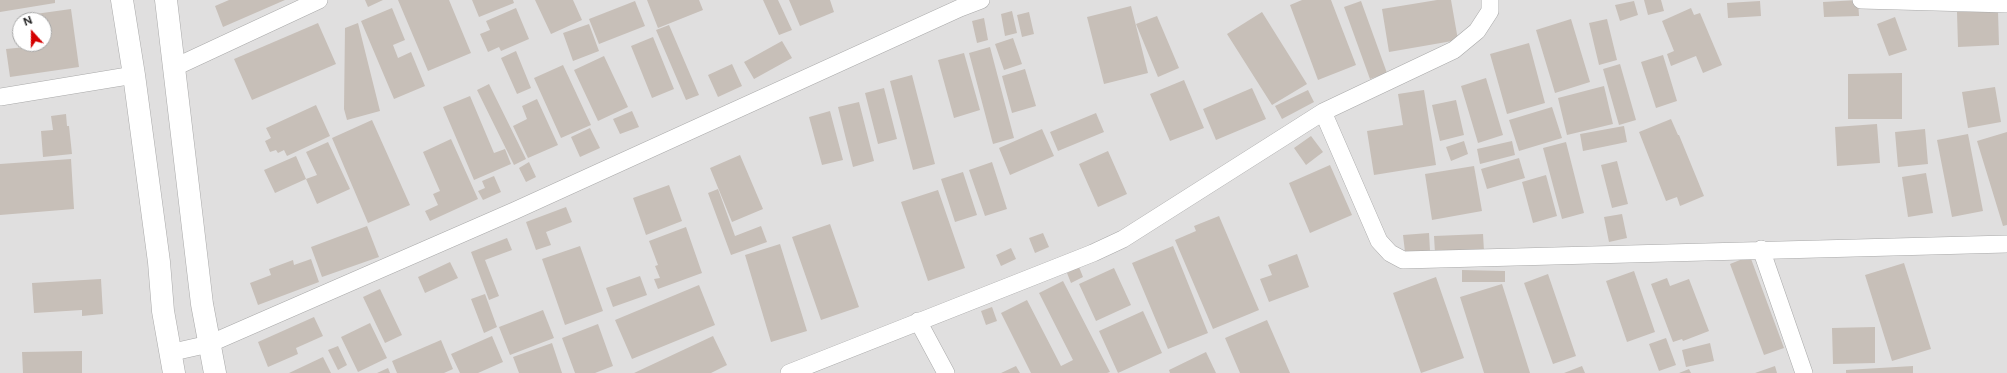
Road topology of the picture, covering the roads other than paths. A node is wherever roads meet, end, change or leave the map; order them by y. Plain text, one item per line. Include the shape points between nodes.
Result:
1 (122, 0) edge
2 (166, 0) edge
3 (319, 0) edge
4 (981, 0) edge
5 (1490, 0) edge
6 (1871, 0) edge
7 (2007, 4) edge
8 (173, 68) junction
9 (134, 74) junction
10 (0, 97) edge
11 (1323, 112) junction
12 (2007, 244) edge
13 (1761, 250) junction
14 (918, 321) junction
15 (209, 344) junction
16 (172, 363) edge
17 (215, 373) edge
18 (789, 373) edge
19 (946, 373) edge
20 (1804, 373) edge

1 - 9 street
2 - 8 street
3 - 8 street
4 - 15 street via 514,211
5 - 11 street via 1490,11 1477,31 1454,50
6 - 7 street
8 - 15 street
9 - 10 street
9 - 16 street
11 - 13 street via 1379,241 1390,253 1402,260
11 - 14 street via 1123,239
12 - 13 street
13 - 20 street
14 - 18 street
14 - 19 street
15 - 16 street
15 - 17 street

